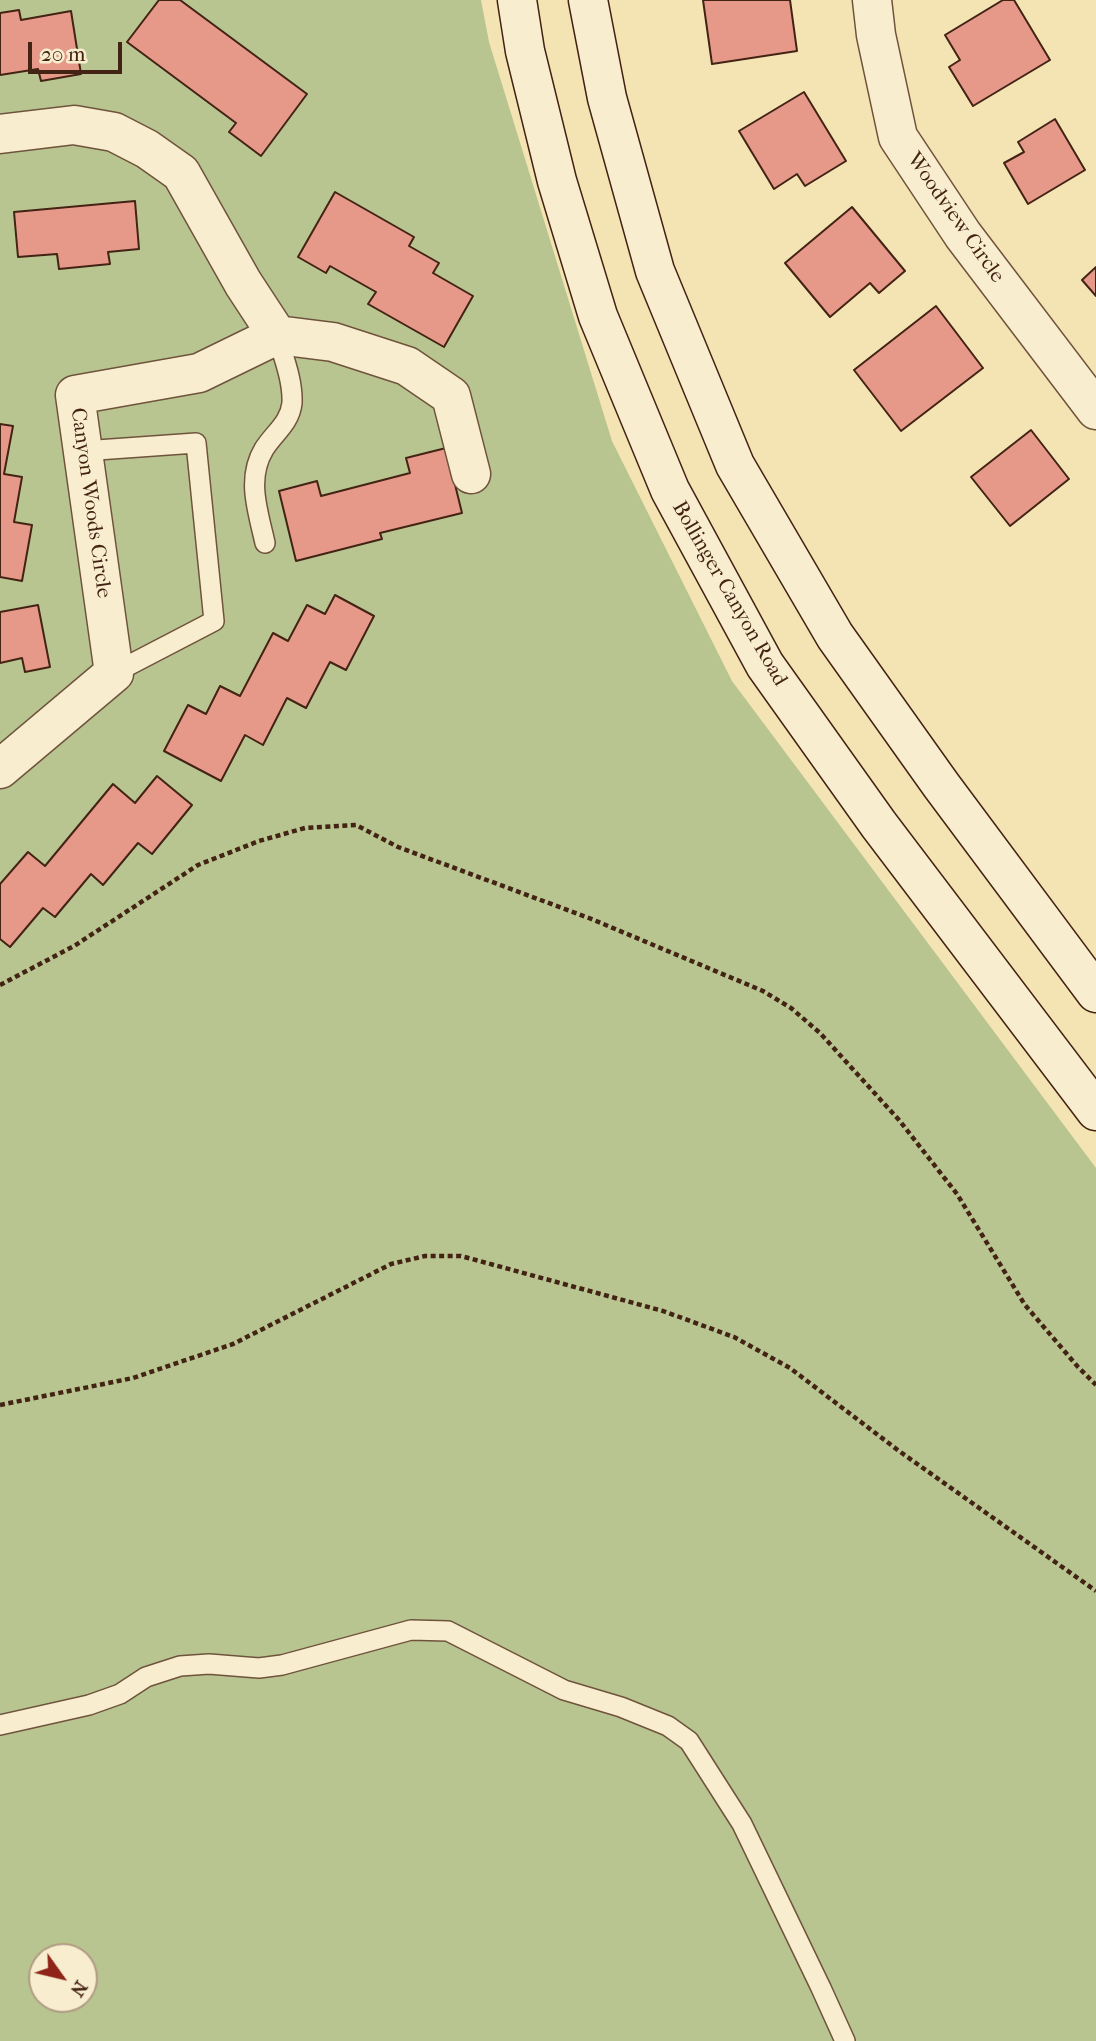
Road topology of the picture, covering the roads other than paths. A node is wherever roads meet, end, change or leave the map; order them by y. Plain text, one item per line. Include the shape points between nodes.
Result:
1 (517, 0) edge
2 (588, 0) edge
3 (872, 0) edge
4 (0, 134) edge
5 (277, 335) junction
6 (1096, 411) edge
7 (83, 451) junction
8 (471, 474) dead end
9 (265, 543) dead end
10 (114, 673) junction
11 (0, 769) edge
12 (1096, 993) edge
13 (1096, 1111) edge
14 (0, 1724) edge
15 (845, 2041) edge

1 - 13 main road, Bollinger Canyon Road via 557,181 598,316 670,490 765,665 879,825
2 - 12 main road via 607,98 655,271 735,465 835,636
3 - 6 main road, Woodview Circle via 898,137 963,234
4 - 5 main road via 74,125 114,132 181,173
5 - 7 main road, Canyon Woods Circle via 199,373 75,395
5 - 8 main road via 332,342 407,366 451,396
5 - 9 lane via 292,405 264,450 253,488
7 - 10 main road, Canyon Woods Circle
7 - 10 lane via 196,443 214,621
10 - 11 main road
14 - 15 lane via 89,1705 180,1666 260,1668 411,1630 448,1631 564,1690 621,1707 690,1741 742,1825

